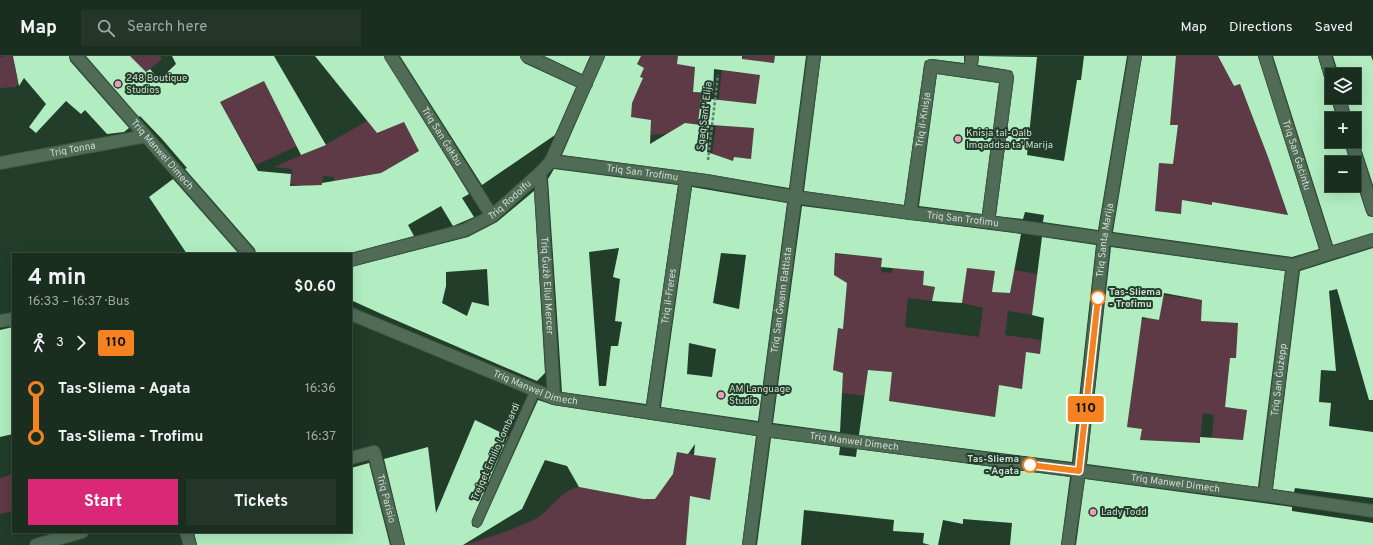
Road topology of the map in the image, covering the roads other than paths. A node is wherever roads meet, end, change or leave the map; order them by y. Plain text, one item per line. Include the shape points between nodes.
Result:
1 (76, 56) edge
2 (391, 56) edge
3 (527, 56) edge
4 (598, 56) edge
5 (814, 56) edge
6 (972, 56) edge
7 (1134, 56) edge
8 (1265, 56) edge
9 (1325, 56) edge
10 (1329, 68) edge
11 (970, 72) junction
12 (586, 84) junction
13 (146, 136) junction
14 (1353, 148) edge
15 (551, 161) junction
16 (0, 163) edge
17 (540, 173) junction
18 (686, 179) junction
19 (795, 197) junction
20 (1373, 210) edge
21 (910, 213) junction
22 (492, 216) junction
23 (988, 222) junction
24 (1104, 239) junction
25 (1373, 240) edge
26 (248, 253) edge
27 (1328, 254) junction
28 (352, 260) edge
29 (1293, 265) junction
30 (352, 314) edge
31 (12, 319) edge
32 (0, 321) edge
33 (535, 391) junction
34 (554, 398) junction
35 (652, 413) junction
36 (766, 430) junction
37 (352, 458) edge
38 (1079, 471) junction
39 (1265, 495) junction
40 (1373, 511) edge
41 (477, 522) dead end
42 (78, 533) edge
43 (186, 533) edge
44 (36, 545) edge
45 (190, 545) edge
46 (398, 545) edge
47 (749, 545) edge
48 (1068, 545) edge

1 - 13 street, Triq Manwel Dimech
2 - 22 street, Triq San Ġakbu
3 - 12 street
4 - 12 street, Triq Rodolfu
5 - 19 street, Triq San Ġwann Battista
6 - 11 street
7 - 24 street, Triq Santa Marija
8 - 27 street, Triq San Ġaċintu
9 - 10 street
11 - 21 street, Triq il-Knisja via 931,66
11 - 23 street, Triq il-Knisja via 1007,77
12 - 15 street, Triq Rodolfu
13 - 16 street, Triq Tonna
13 - 26 street, Triq Manwel Dimech
14 - 20 street
15 - 17 street, Triq Rodolfu
15 - 18 street, Triq San Trofimu
17 - 22 street, Triq Rodolfu
17 - 34 street, Triq Ġużè Ellul Mercer
18 - 19 street, Triq San Trofimu
18 - 35 street, Triq il-Freres
19 - 21 street, Triq San Trofimu
19 - 36 street, Triq San Ġwann Battista
21 - 23 street, Triq San Trofimu
22 - 28 street, Triq Rodolfu via 465,230
23 - 24 street, Triq San Trofimu
24 - 29 street, Triq San Trofimu
24 - 38 street, Triq Santa Marija
25 - 27 street, Triq San Trofimu
27 - 29 street, Triq San Trofimu
29 - 39 street, Triq San Ġużepp
30 - 33 street, Triq Manwel Dimech
31 - 32 street
33 - 34 street, Triq Manwel Dimech
33 - 41 lane, Trejqet Emilio Lombardi
34 - 35 street, Triq Manwel Dimech
35 - 36 street, Triq Manwel Dimech
36 - 38 street, Triq Manwel Dimech
36 - 47 street, Triq San Ġwann Battista
37 - 46 street, Triq Parisio via 374,452
38 - 39 street, Triq Manwel Dimech
38 - 48 street, Triq Santa Marija
39 - 40 street, Triq Manwel Dimech
42 - 44 street
43 - 45 street

